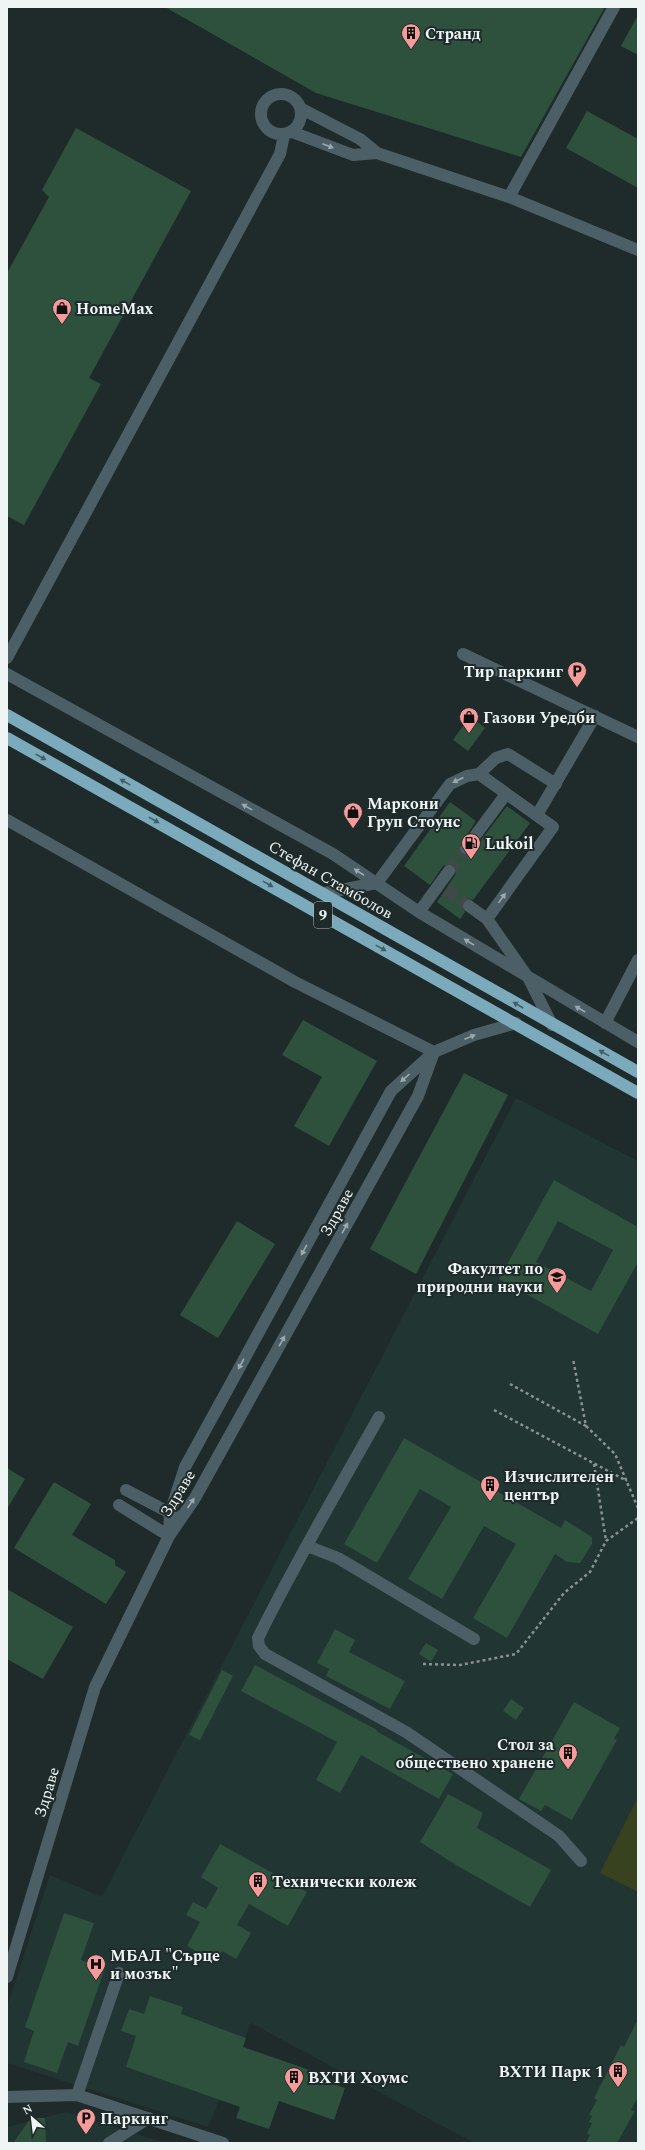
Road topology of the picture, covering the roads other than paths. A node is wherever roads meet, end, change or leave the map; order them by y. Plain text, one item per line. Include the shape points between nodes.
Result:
1 (614, 7) edge
2 (300, 108) junction
3 (288, 133) junction
4 (377, 153) junction
5 (509, 197) junction
6 (638, 250) edge
7 (463, 654) dead end
8 (7, 658) edge
9 (7, 674) edge
10 (7, 715) edge
11 (595, 716) junction
12 (638, 737) edge
13 (7, 738) edge
14 (479, 774) junction
15 (556, 784) junction
16 (506, 794) junction
17 (536, 815) junction
18 (7, 820) edge
19 (466, 848) tunnel mouth
20 (449, 871) tunnel mouth
21 (376, 883) junction
22 (325, 893) junction
23 (468, 906) tunnel mouth
24 (419, 912) junction
25 (487, 919) junction
26 (638, 960) edge
27 (529, 979) junction
28 (516, 1023) junction
29 (605, 1023) junction
30 (552, 1025) junction
31 (638, 1042) edge
32 (434, 1052) junction
33 (638, 1072) edge
34 (638, 1093) edge
35 (379, 1417) dead end
36 (126, 1490) dead end
37 (119, 1505) dead end
38 (176, 1515) junction
39 (169, 1536) junction
40 (308, 1546) junction
41 (474, 1639) dead end
42 (581, 1861) dead end
43 (118, 1973) dead end
44 (7, 1977) edge
45 (77, 2095) junction
46 (7, 2097) edge
47 (149, 2118) junction
48 (109, 2143) edge
49 (223, 2143) edge

1 - 5 street
2 - 3 street via 298,125
2 - 3 street via 288,95 274,96 264,104 261,113 264,125 275,134
2 - 4 street via 360,140
3 -> 4 street via 353,156
3 - 8 street via 280,154
4 - 5 street
5 - 6 street
7 - 11 street
21 -> 9 street via 332,854
22 -> 10 highway, Стефан Стамболов / 9
11 - 12 street
11 - 15 street
13 -> 28 highway, 9
14 - 15 street via 496,758 508,754
14 - 16 street
14 -> 21 street via 467,776 450,784
15 - 17 street
16 - 17 street
16 - 19 street
25 -> 17 street via 553,827
18 - 32 street via 295,982
20 - 24 street via 442,887
21 - 22 street
21 - 24 street
30 -> 22 highway, Стефан Стамболов / 9
23 - 25 street
27 -> 24 street
25 - 27 street
26 - 29 street
29 -> 27 street
27 - 30 street
32 -> 28 street via 474,1035
28 - 34 highway, 9
29 - 31 street
33 -> 30 highway, Стефан Стамболов / 9
38 -> 32 street, Здраве via 199,1491 418,1096
32 -> 38 street via 390,1091 185,1467
35 - 40 street
36 - 38 street
37 - 39 street
38 - 39 street
39 - 44 street, Здраве via 95,1687
40 - 41 street via 338,1558
40 - 42 street via 291,1571 258,1638 259,1646 265,1654 406,1732 559,1836
43 - 45 street
45 - 46 street
45 - 47 street
47 - 48 street
47 - 49 street

